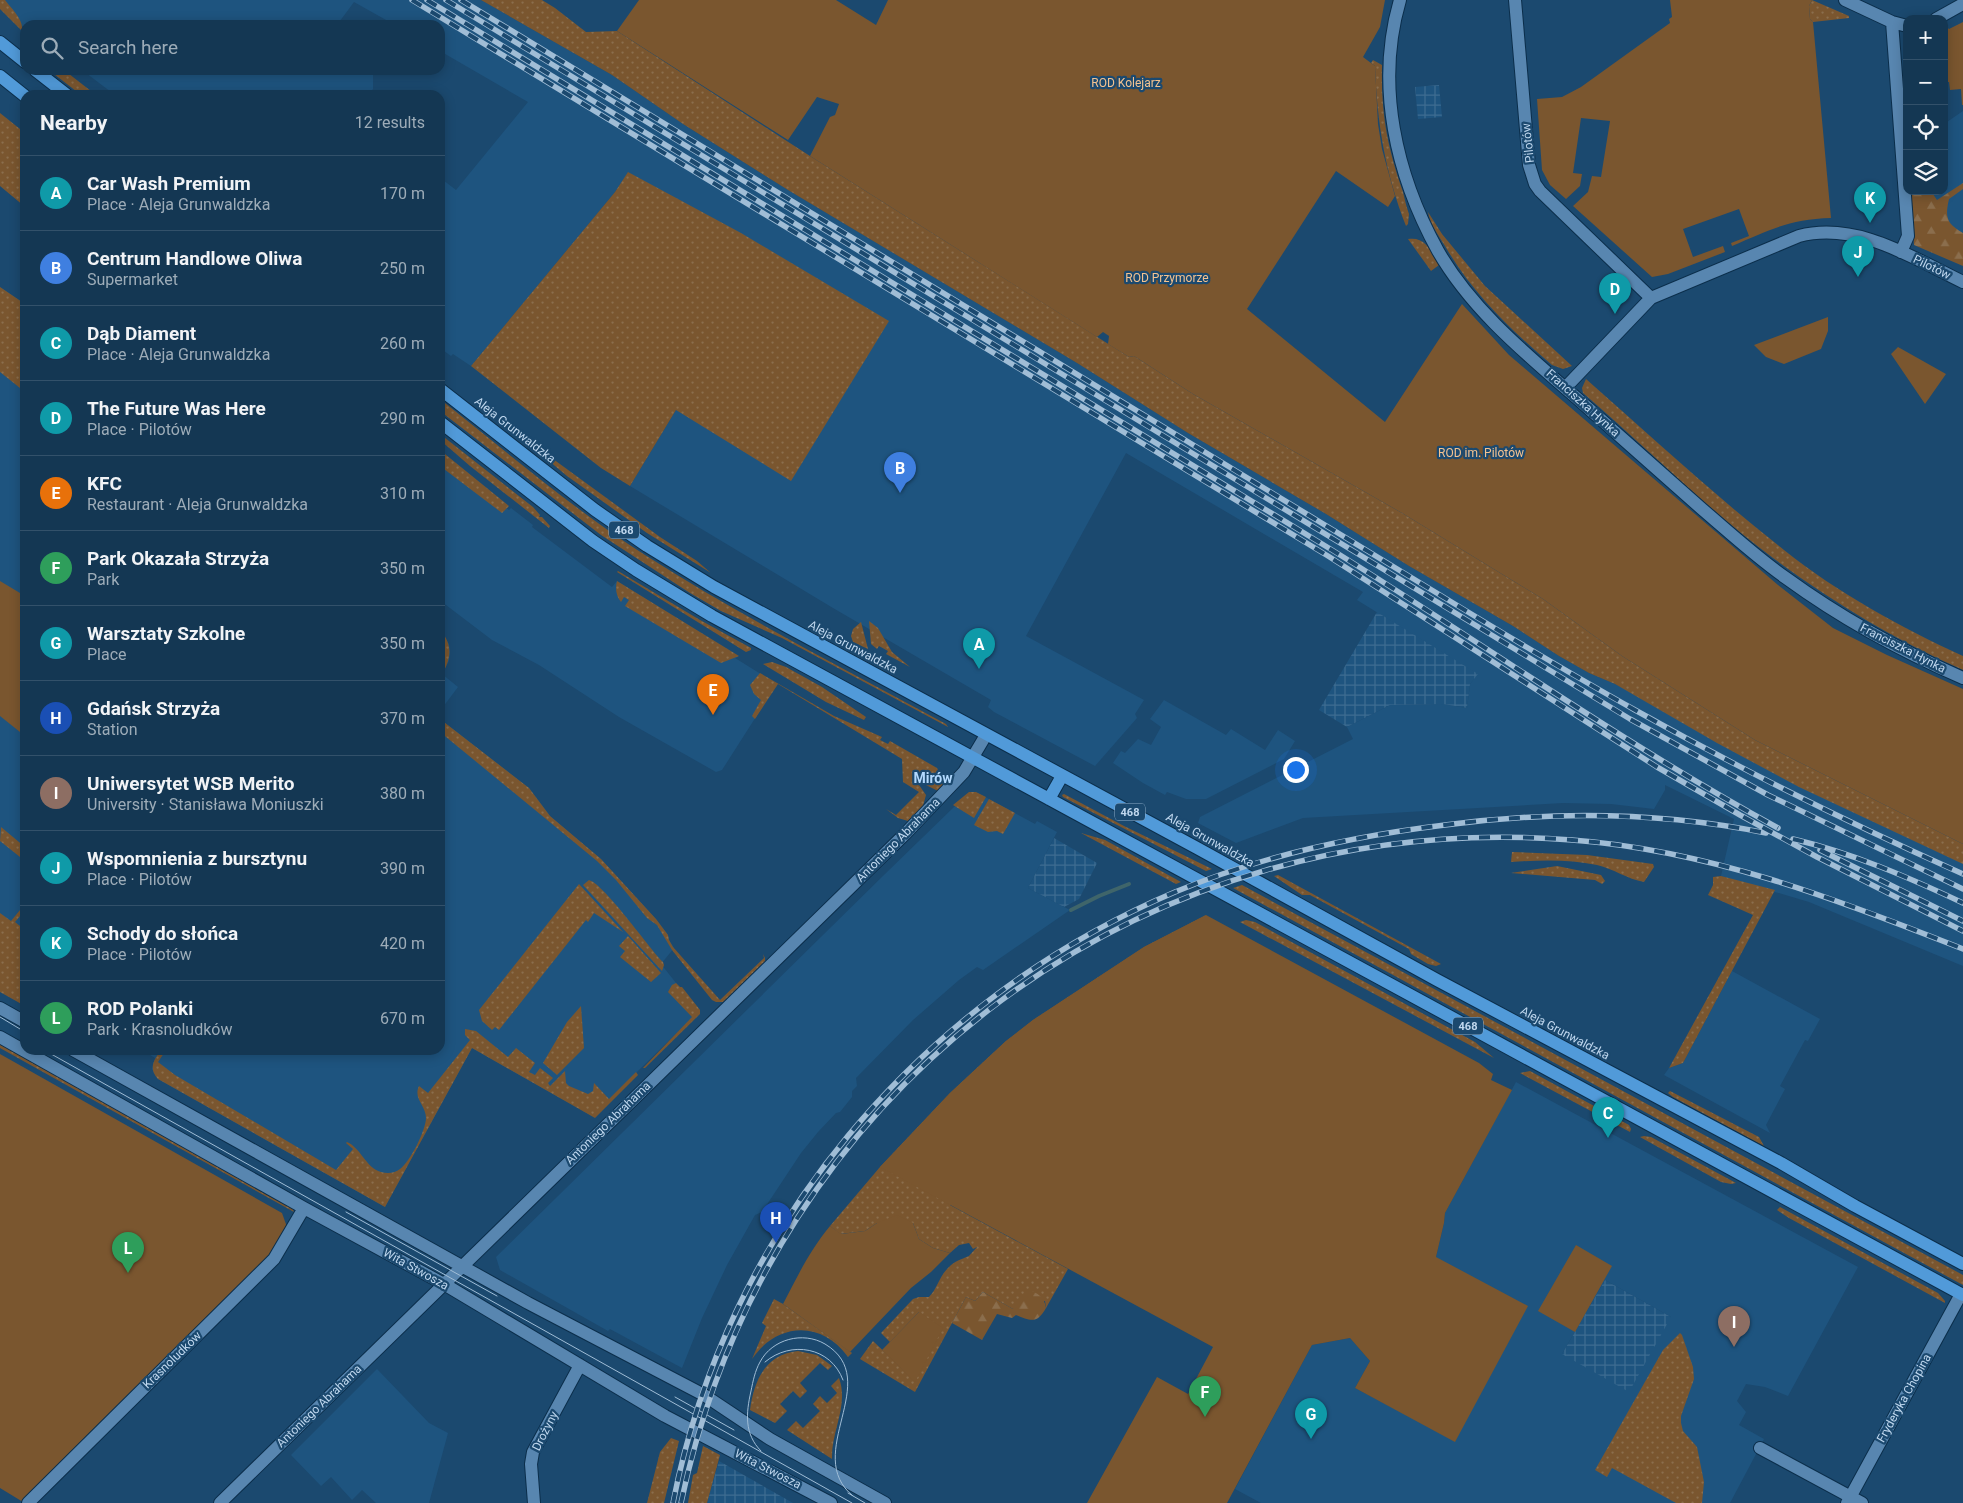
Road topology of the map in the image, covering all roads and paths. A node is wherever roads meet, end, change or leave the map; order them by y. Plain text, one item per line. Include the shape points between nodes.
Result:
1 (1400, 0) edge
2 (1515, 0) edge
3 (1845, 0) edge
4 (1963, 4) edge
5 (1943, 15) edge
6 (1892, 22) junction
7 (1903, 25) edge
8 (0, 42) edge
9 (20, 58) edge
10 (41, 75) edge
11 (0, 76) edge
12 (61, 90) edge
13 (20, 92) edge
14 (1901, 252) junction
15 (1963, 282) edge
16 (1651, 298) junction
17 (1565, 388) junction
18 (445, 393) edge
19 (445, 426) edge
20 (1963, 678) edge
21 (986, 735) junction
22 (973, 758) junction
23 (1062, 776) junction
24 (1049, 799) junction
25 (0, 1008) edge
26 (20, 1019) edge
27 (0, 1037) edge
28 (20, 1048) edge
29 (32, 1055) edge
30 (83, 1055) edge
31 (304, 1208) junction
32 (1963, 1264) edge
33 (462, 1266) junction
34 (444, 1284) junction
35 (1962, 1294) edge
36 (580, 1366) junction
37 (1760, 1448) dead end
38 (1848, 1500) edge
39 (228, 1501) edge
40 (28, 1503) edge
41 (534, 1503) edge
42 (831, 1503) edge
43 (885, 1503) edge
44 (1862, 1503) edge

1 - 17 street, Franciszka Hynka via 1388,76 1391,117 1401,160 1424,223 1439,253 1492,322
2 - 16 street, Pilotów via 1529,165 1535,184
3 - 6 street
4 - 5 street
6 - 7 street
6 - 14 street, Pilotów via 1908,236
8 - 9 main road
10 - 12 main road
11 - 13 main road
14 - 15 street, Pilotów
14 - 16 street, Pilotów via 1857,236 1813,232
16 - 17 street, Pilotów
17 - 20 street, Franciszka Hynka via 1784,577 1848,620
18 - 21 main road, Aleja Grunwaldzka / 468 via 595,510 647,546 722,592
19 - 22 main road, 468 via 593,541 636,570 712,616
21 - 22 street, Antoniego Abrahama
21 - 23 main road, Aleja Grunwaldzka / 468
22 - 24 main road, 468
22 - 33 street, Antoniego Abrahama via 962,775 905,834
23 - 24 main road
23 - 32 main road, Aleja Grunwaldzka / 468
24 - 35 main road, 468
25 - 26 street
27 - 28 street, Wita Stwosza
29 - 31 street, Wita Stwosza
30 - 33 street, Wita Stwosza
31 - 34 street, Wita Stwosza
31 - 40 street, Krasnoludków via 274,1259
33 - 34 street, Antoniego Abrahama
33 - 43 street, Wita Stwosza via 704,1395 770,1439
34 - 36 street, Wita Stwosza
34 - 39 street, Antoniego Abrahama
35 - 38 street, Fryderyka Chopina
36 - 41 street, Drożyny via 533,1452
36 - 42 street, Wita Stwosza via 665,1416
37 - 38 street via 1834,1488
38 - 44 street

